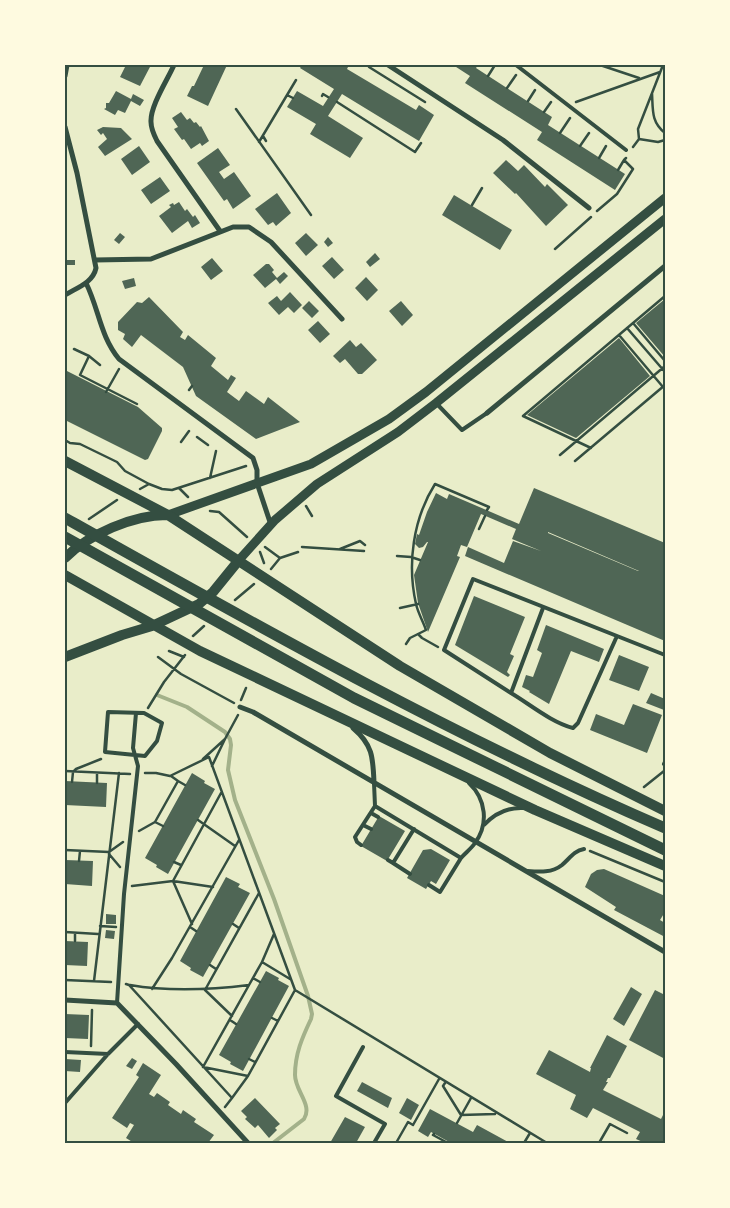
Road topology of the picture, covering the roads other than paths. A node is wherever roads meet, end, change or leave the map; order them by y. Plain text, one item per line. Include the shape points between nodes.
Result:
1 (67, 65) edge
2 (174, 65) edge
3 (388, 65) edge
4 (516, 65) edge
5 (65, 76) edge
6 (65, 127) edge
7 (626, 150) dead end
8 (665, 198) edge
9 (589, 208) dead end
10 (665, 219) edge
11 (220, 231) junction
12 (95, 260) junction
13 (665, 266) edge
14 (86, 283) junction
15 (65, 295) edge
16 (342, 319) dead end
17 (436, 403) junction
18 (487, 413) joint
19 (65, 461) edge
20 (257, 483) junction
21 (168, 515) junction
22 (67, 519) edge
23 (270, 525) junction
24 (65, 537) edge
25 (65, 558) edge
26 (240, 560) junction
27 (65, 575) edge
28 (543, 608) junction
29 (152, 626) junction
30 (617, 636) junction
31 (665, 655) edge
32 (65, 658) edge
33 (512, 693) junction
34 (240, 704) road end
35 (136, 713) junction
36 (334, 714) junction
37 (135, 756) junction
38 (457, 774) junction
39 (374, 783) junction
40 (375, 806) junction
41 (535, 810) junction
42 (665, 812) edge
43 (371, 813) junction
44 (378, 817) dead end
45 (364, 825) junction
46 (484, 825) junction
47 (665, 828) edge
48 (371, 829) dead end
49 (414, 829) junction
50 (404, 833) dead end
51 (410, 836) junction
52 (476, 843) junction
53 (397, 844) dead end
54 (361, 845) dead end
55 (403, 848) junction
56 (584, 849) road end
57 (665, 850) edge
58 (461, 858) junction
59 (388, 860) dead end
60 (393, 863) junction
61 (665, 866) edge
62 (525, 871) junction
63 (410, 874) dead end
64 (429, 885) dead end
65 (665, 952) edge
66 (65, 1000) edge
67 (117, 1003) junction
68 (138, 1024) junction
69 (363, 1047) dead end
70 (65, 1052) edge
71 (108, 1054) junction
72 (65, 1103) edge
73 (248, 1143) edge
74 (374, 1143) edge

1 - 5 street
2 - 11 street via 152,112 153,131
3 - 9 street via 503,140
4 - 7 lane
6 - 12 street
8 - 20 street via 389,419 311,464
10 - 17 street
11 - 12 street via 151,259
11 - 16 street via 243,226 264,236
12 - 14 street via 95,272
13 - 18 street
14 - 15 street
14 - 20 street via 103,333 119,359 253,458 258,470
17 - 18 lane via 462,430
17 - 23 street via 398,432 317,484
19 - 21 main road
20 - 21 street
20 - 23 street
21 - 25 main road via 140,518 108,530 83,542
21 - 26 main road
22 - 47 main road via 259,627 416,710
23 - 26 street
24 - 57 main road via 354,698
26 - 29 main road via 199,604
26 - 42 main road via 400,666 550,753
27 - 29 main road
28 - 30 lane
28 - 33 lane
28 - 33 lane via 473,579 444,650
29 - 32 main road
29 - 36 main road
30 - 31 lane
30 - 33 lane via 573,728 564,726
34 - 39 street
35 - 37 lane
35 - 37 lane via 144,713 162,723 158,741 145,756
35 - 37 lane via 108,712 105,752
36 - 38 main road
36 - 39 street via 358,732 369,746
37 - 67 lane via 138,766
38 - 41 main road
38 - 46 lane via 479,795 484,808
39 - 40 lane
39 - 52 street
40 - 43 lane
40 - 49 lane
41 - 46 lane via 508,809
41 - 61 main road
43 - 44 lane
43 - 45 lane
45 - 48 lane
45 - 54 lane via 355,837
46 - 52 lane
49 - 51 lane
49 - 58 lane
50 - 51 lane
51 - 55 lane
52 - 58 lane
52 - 62 street
53 - 55 lane
55 - 60 lane
56 - 62 lane via 554,870
58 - 64 lane via 440,892
59 - 60 lane
60 - 63 lane
62 - 65 street
66 - 67 street
67 - 68 street
68 - 71 lane
68 - 73 street
69 - 74 lane via 336,1096 385,1124
70 - 71 lane
71 - 72 lane

